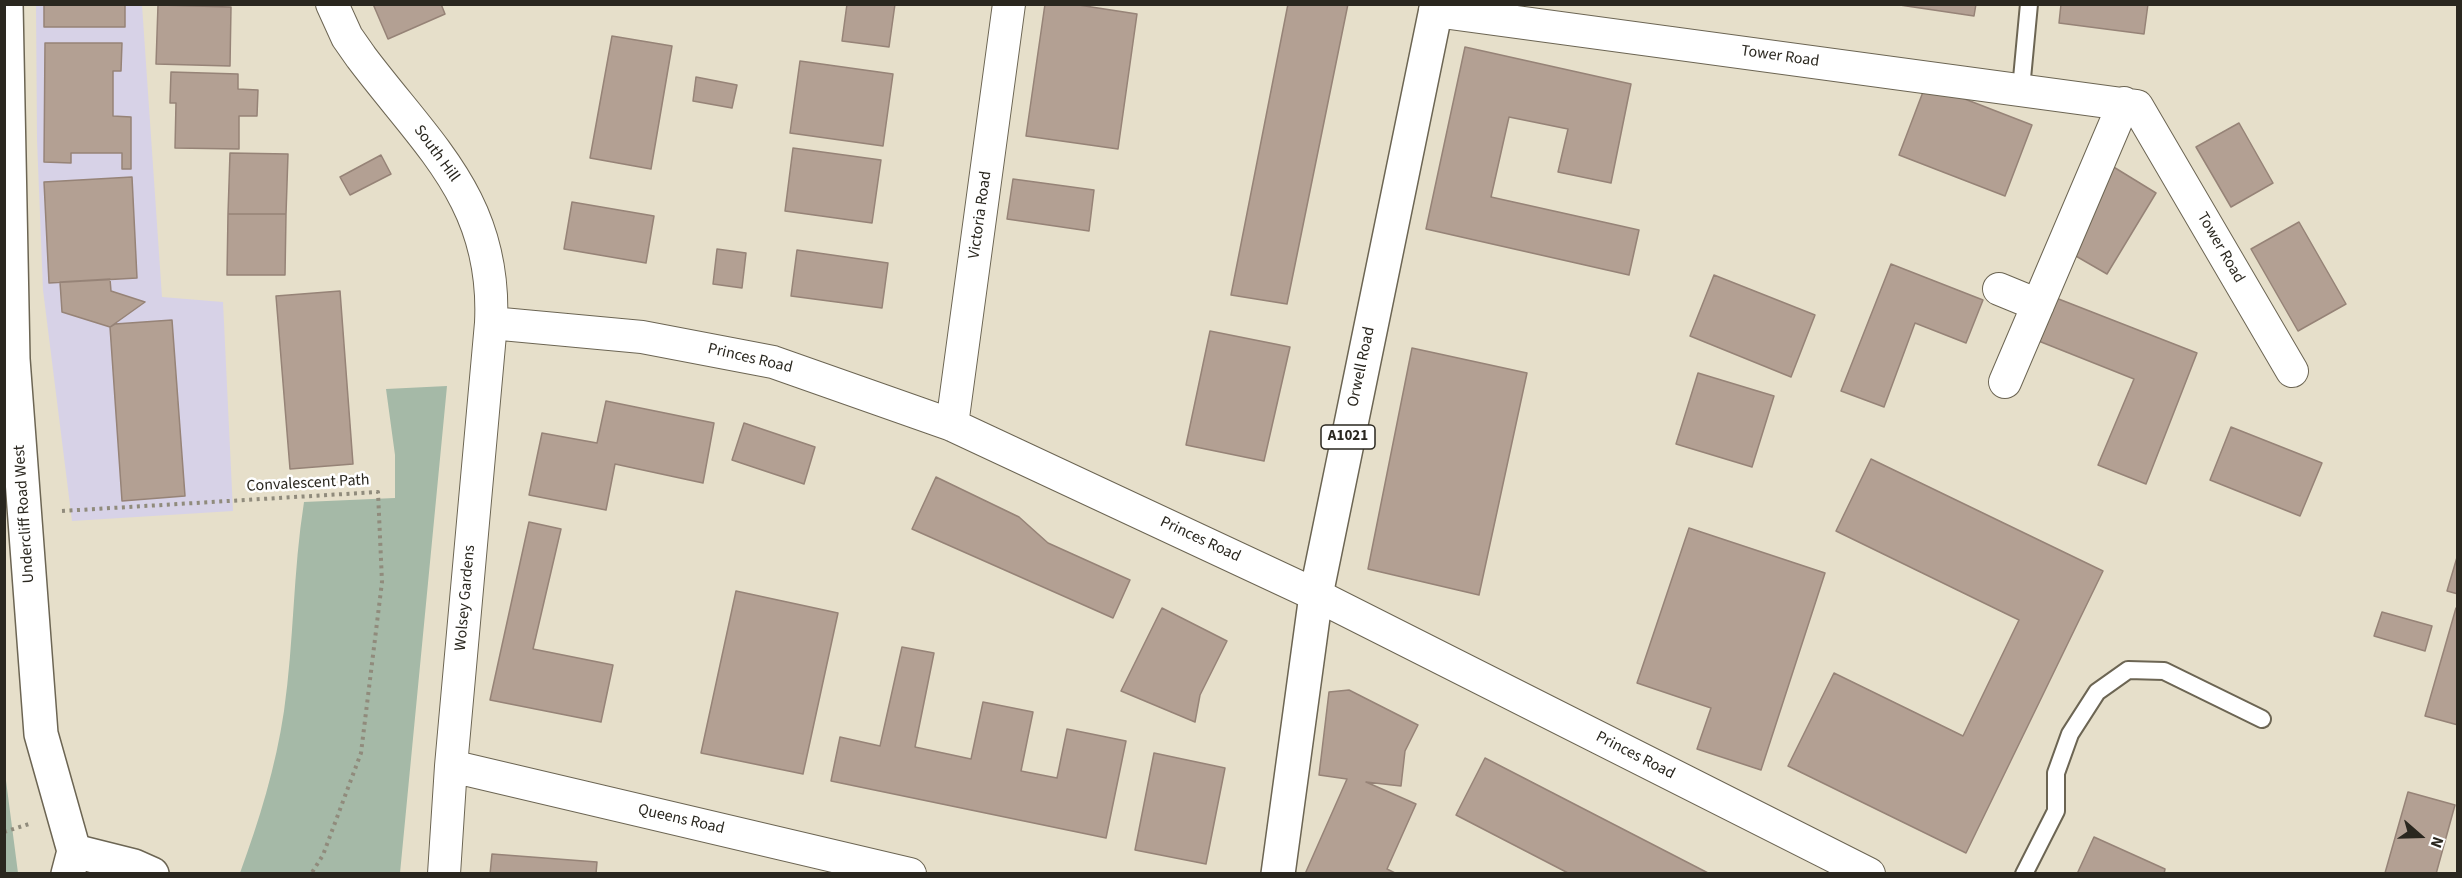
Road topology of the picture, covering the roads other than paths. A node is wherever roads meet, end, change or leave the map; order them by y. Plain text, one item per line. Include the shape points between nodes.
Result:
1 (6, 4) edge
2 (332, 4) edge
3 (1009, 4) edge
4 (2029, 4) edge
5 (1436, 8) edge
6 (2021, 89) junction
7 (2124, 103) junction
8 (2000, 288) dead end
9 (2038, 305) junction
10 (492, 323) junction
11 (9, 359) edge
12 (2292, 371) dead end
13 (2005, 382) dead end
14 (952, 425) junction
15 (1316, 595) junction
16 (2262, 719) dead end
17 (451, 766) junction
18 (71, 862) edge
19 (152, 873) edge
20 (444, 873) edge
21 (910, 873) edge
22 (1278, 873) edge
23 (1869, 873) edge
24 (2024, 873) edge

1 - 11 main road, Undercliff Road West
2 - 10 street, South Hill via 347,37 441,158 465,196 489,260
3 - 14 street, Victoria Road
4 - 6 lane
5 - 6 street, Tower Road
5 - 15 main road, Orwell Road / A1021
6 - 7 street, Tower Road
7 - 9 street
7 - 12 street, Tower Road via 2137,106
8 - 9 street
9 - 13 street
10 - 14 street, Princes Road via 642,337 773,362
10 - 17 street, Wolsey Gardens
11 - 18 main road, Undercliff Road West via 26,514 41,734
14 - 15 street, Princes Road
15 - 22 main road, Orwell Road / A1021
15 - 23 street, Princes Road
16 - 24 lane via 2164,671 2128,670 2097,692 2070,734 2056,773 2055,811
17 - 20 street, Wolsey Gardens
17 - 21 street, Queens Road
18 - 19 main road via 134,866

